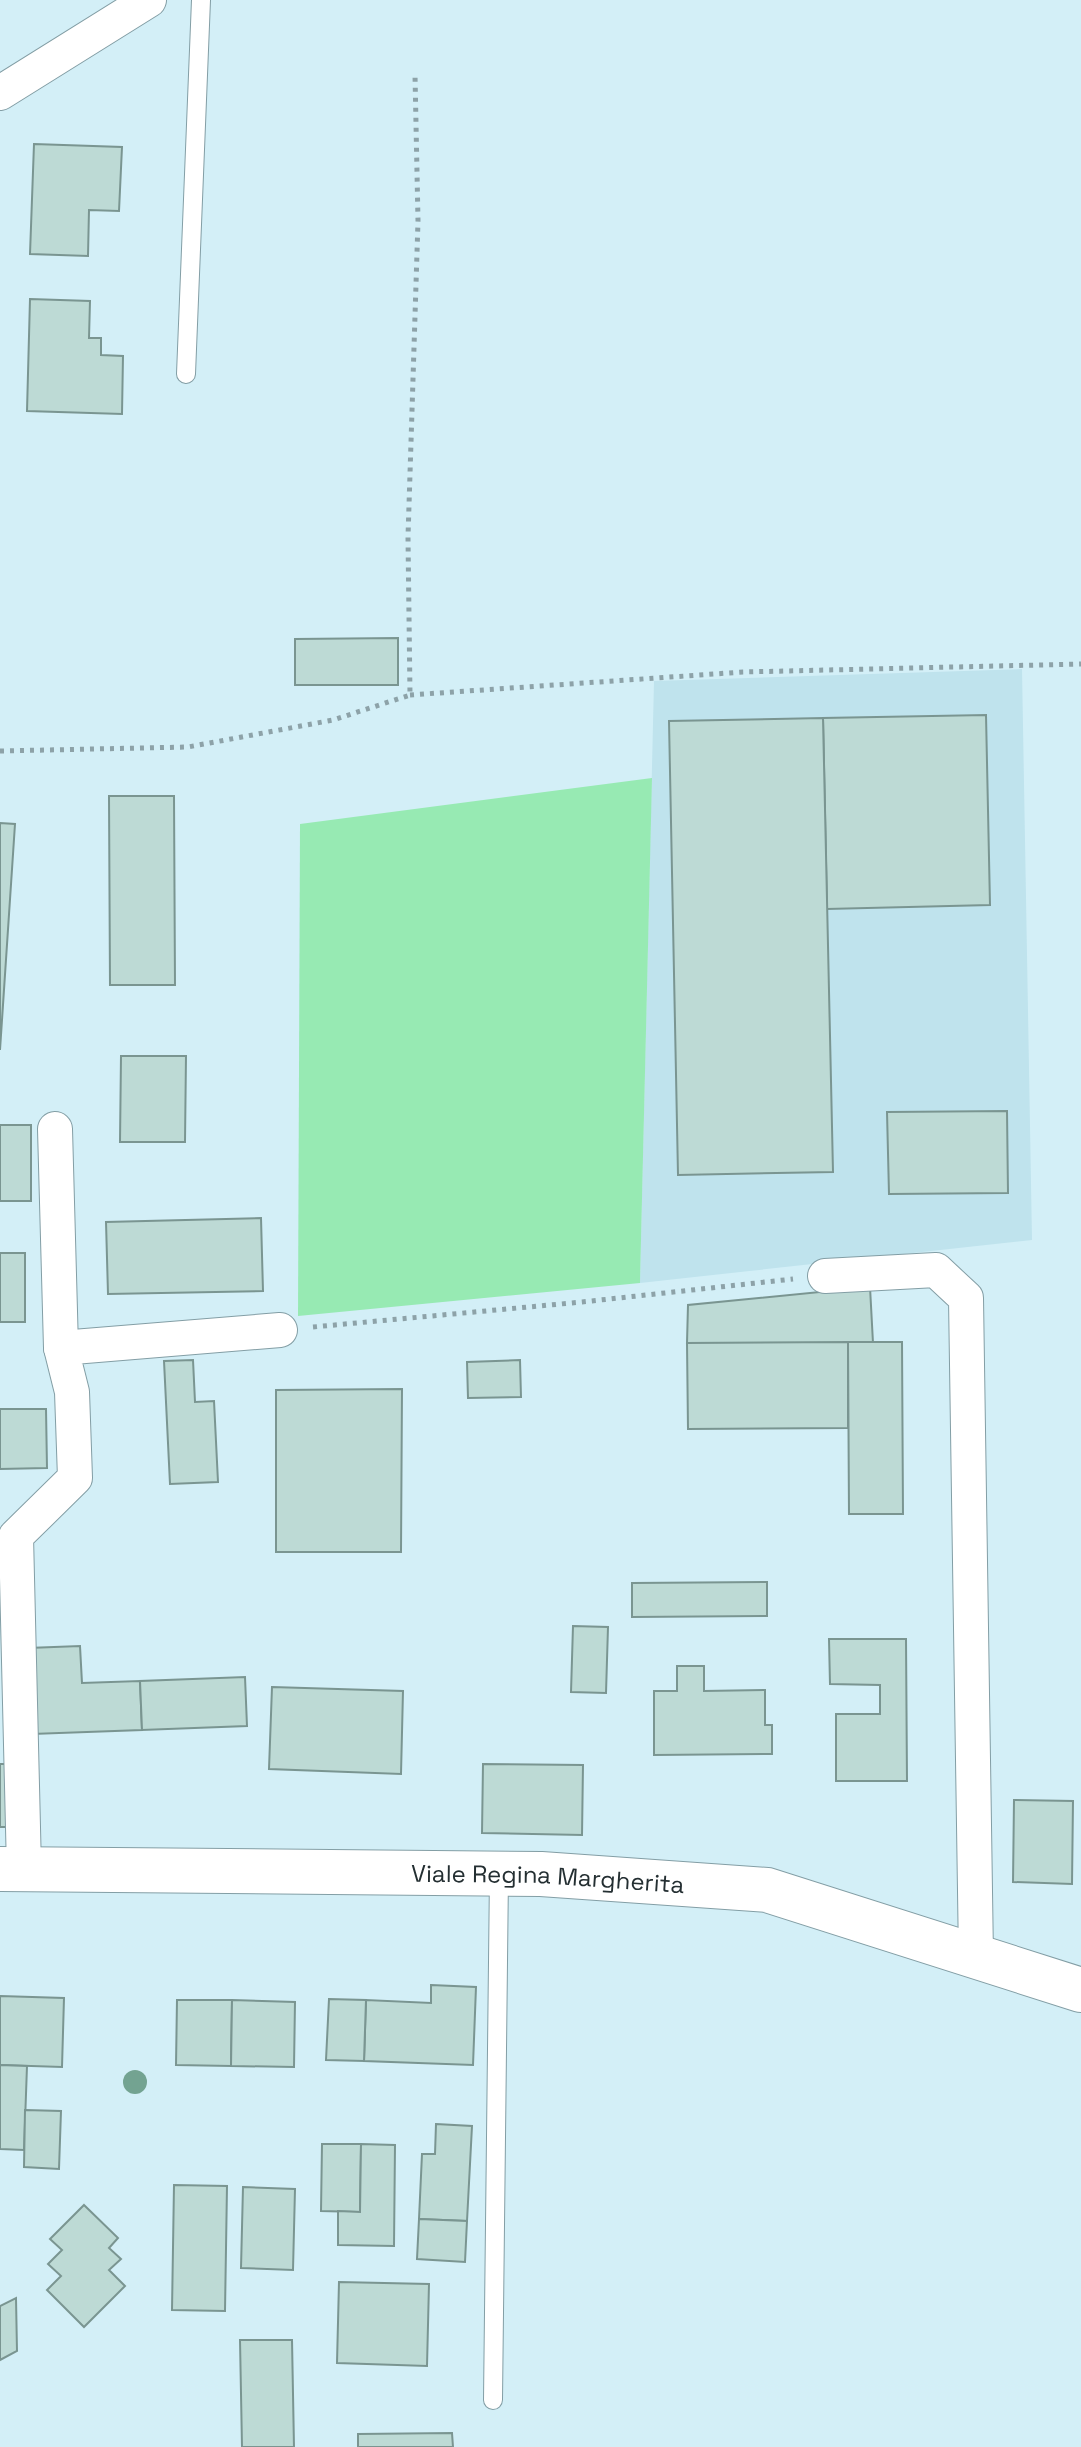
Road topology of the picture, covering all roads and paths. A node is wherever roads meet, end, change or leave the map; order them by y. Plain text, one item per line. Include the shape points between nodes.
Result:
1 (149, 0) edge
2 (201, 0) edge
3 (415, 75) dead end
4 (0, 93) edge
5 (186, 374) dead end
6 (1081, 664) edge
7 (410, 695) junction
8 (0, 751) edge
9 (55, 1129) dead end
10 (825, 1276) joint
11 (280, 1330) joint
12 (61, 1348) junction
13 (12, 1869) edge
14 (499, 1874) junction
15 (976, 1957) junction
16 (1081, 1990) edge
17 (493, 2400) dead end

1 - 4 street
2 - 5 lane
3 - 7 path via 418,221 408,522
6 - 7 path via 743,672
7 - 8 path via 333,720 188,747
9 - 12 street
10 - 11 path
10 - 15 street via 936,1270 966,1298
11 - 12 street
12 - 13 street via 72,1392 75,1478 16,1536
13 - 14 street, Viale Regina Margherita
14 - 15 street, Viale Regina Margherita via 767,1890
14 - 17 lane
15 - 16 street, Viale Regina Margherita

